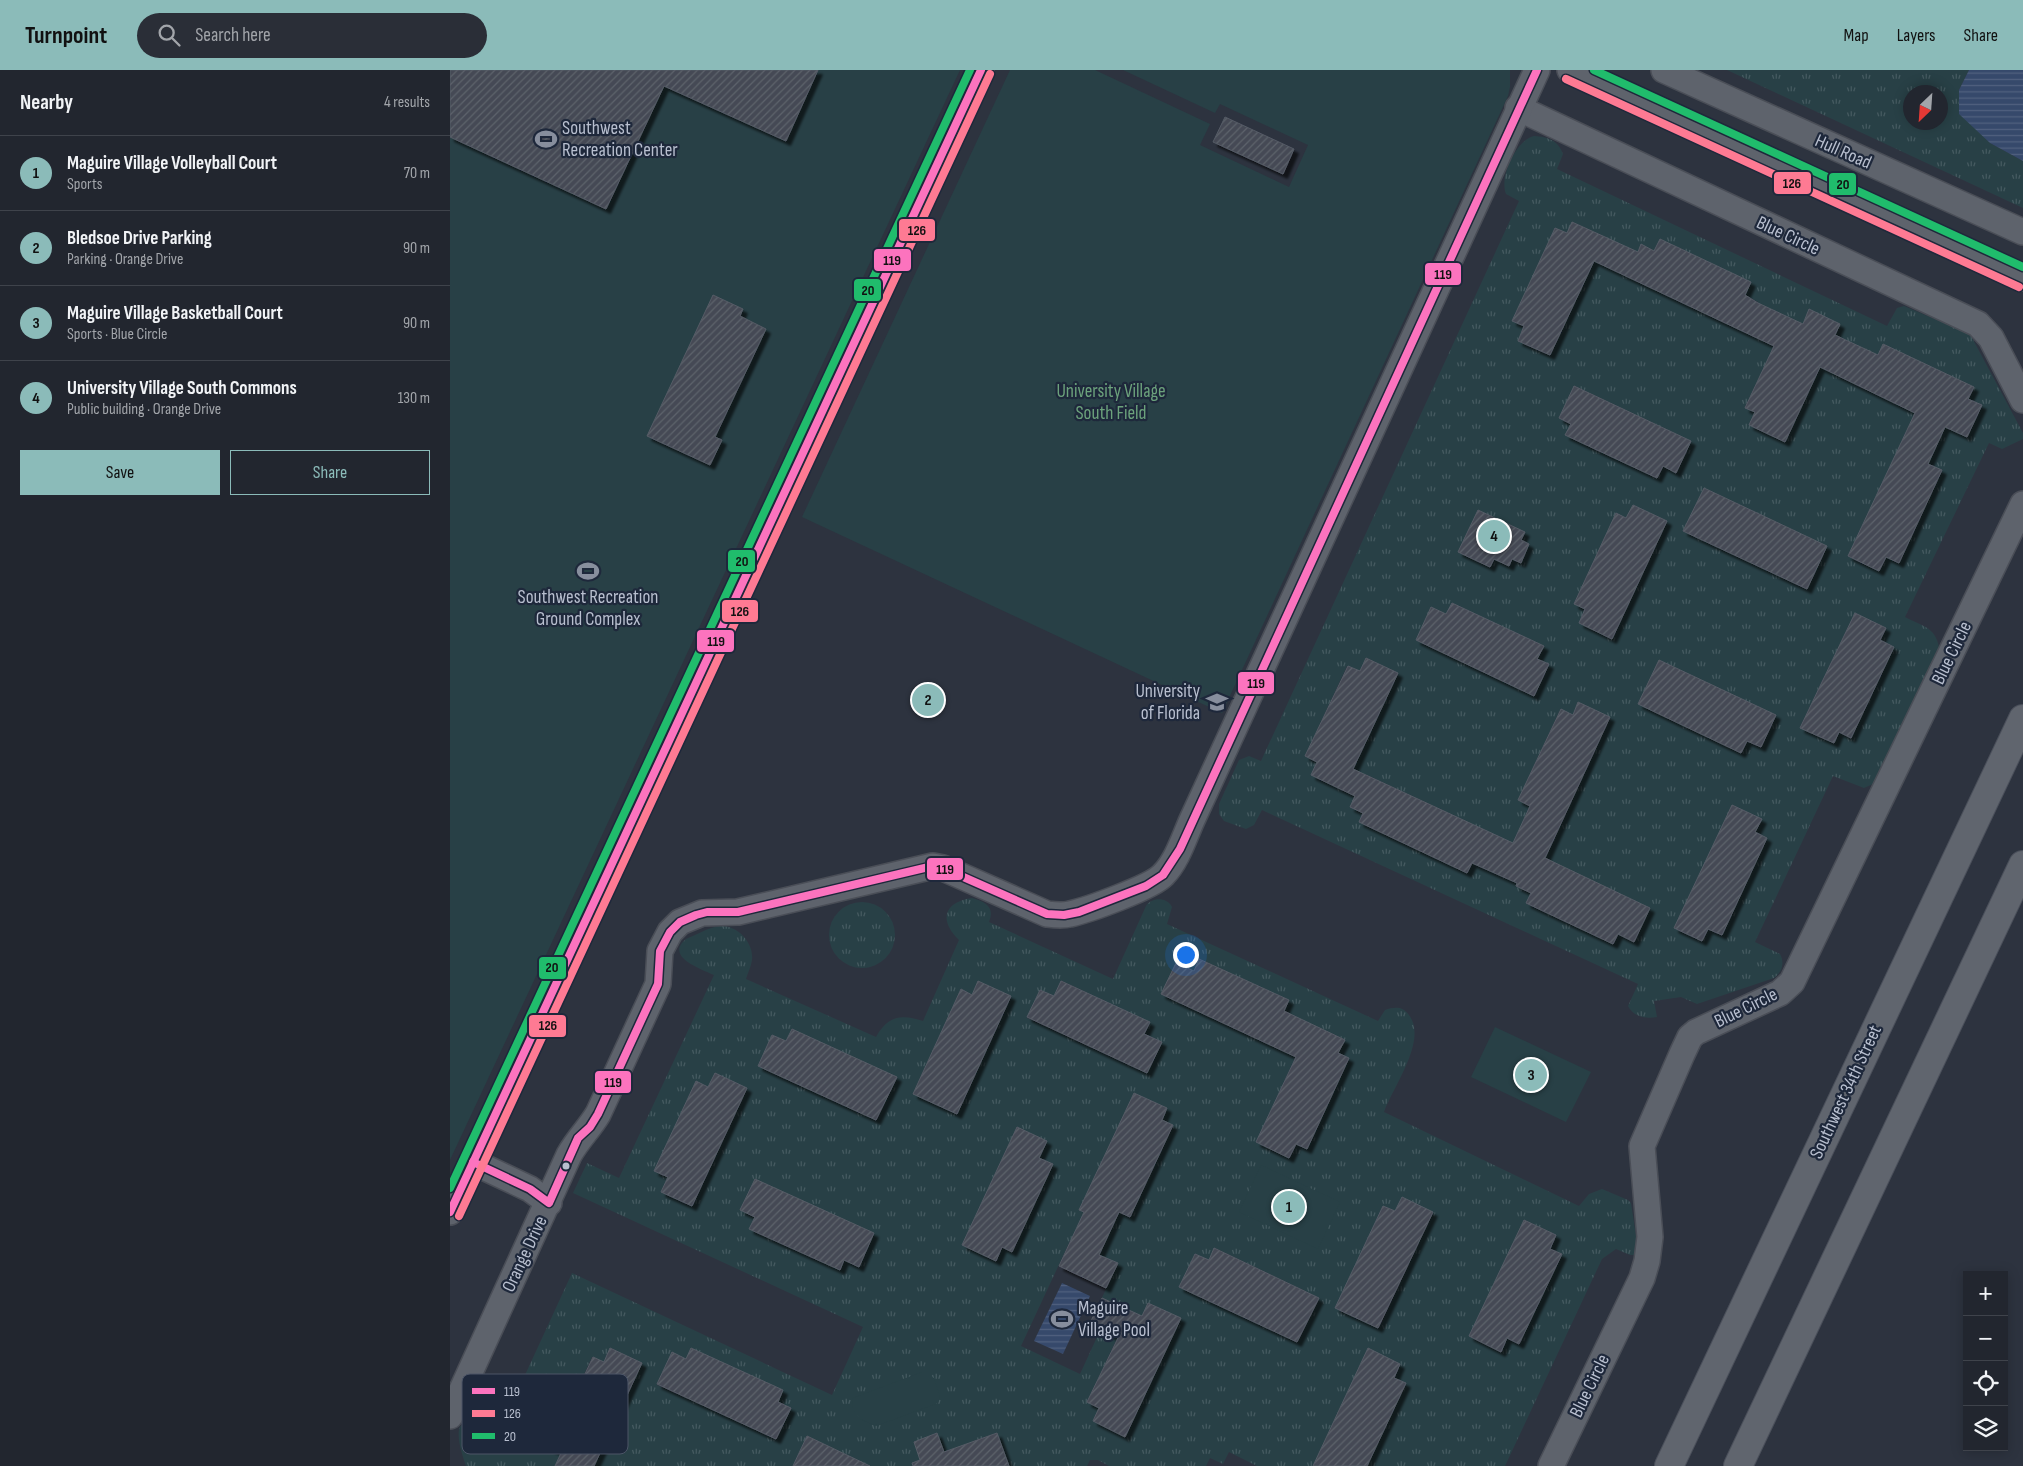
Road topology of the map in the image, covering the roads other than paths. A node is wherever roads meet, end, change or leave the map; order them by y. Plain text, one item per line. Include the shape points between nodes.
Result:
1 (982, 70) edge
2 (1536, 70) edge
3 (1570, 70) edge
4 (1664, 70) edge
5 (1518, 108) junction
6 (2023, 232) edge
7 (2023, 278) edge
8 (2023, 400) edge
9 (2023, 504) edge
10 (2023, 719) edge
11 (2023, 865) edge
12 (473, 1162) junction
13 (549, 1203) junction
14 (450, 1212) edge
15 (470, 1374) edge
16 (462, 1390) edge
17 (450, 1416) edge
18 (1551, 1466) edge
19 (1670, 1466) edge
20 (1738, 1466) edge

1 - 12 street
2 - 5 street, Orange Drive
3 - 7 street, Hull Road
4 - 6 street, Hull Road
5 - 8 street, Blue Circle via 1978,324 1991,338
5 - 13 street, Orange Drive via 1192,820 1164,874 1157,881 1136,890 1058,916 933,866 731,914 707,912 685,919 670,932 660,950 658,984 598,1114 578,1138
9 - 18 street, Blue Circle via 1792,982 1780,994 1690,1037 1642,1146 1650,1237 1642,1278
10 - 19 main road, Southwest 34th Street
11 - 20 main road
12 - 13 street via 530,1188
12 - 14 street
13 - 15 street, Orange Drive
16 - 17 street, Orange Drive

